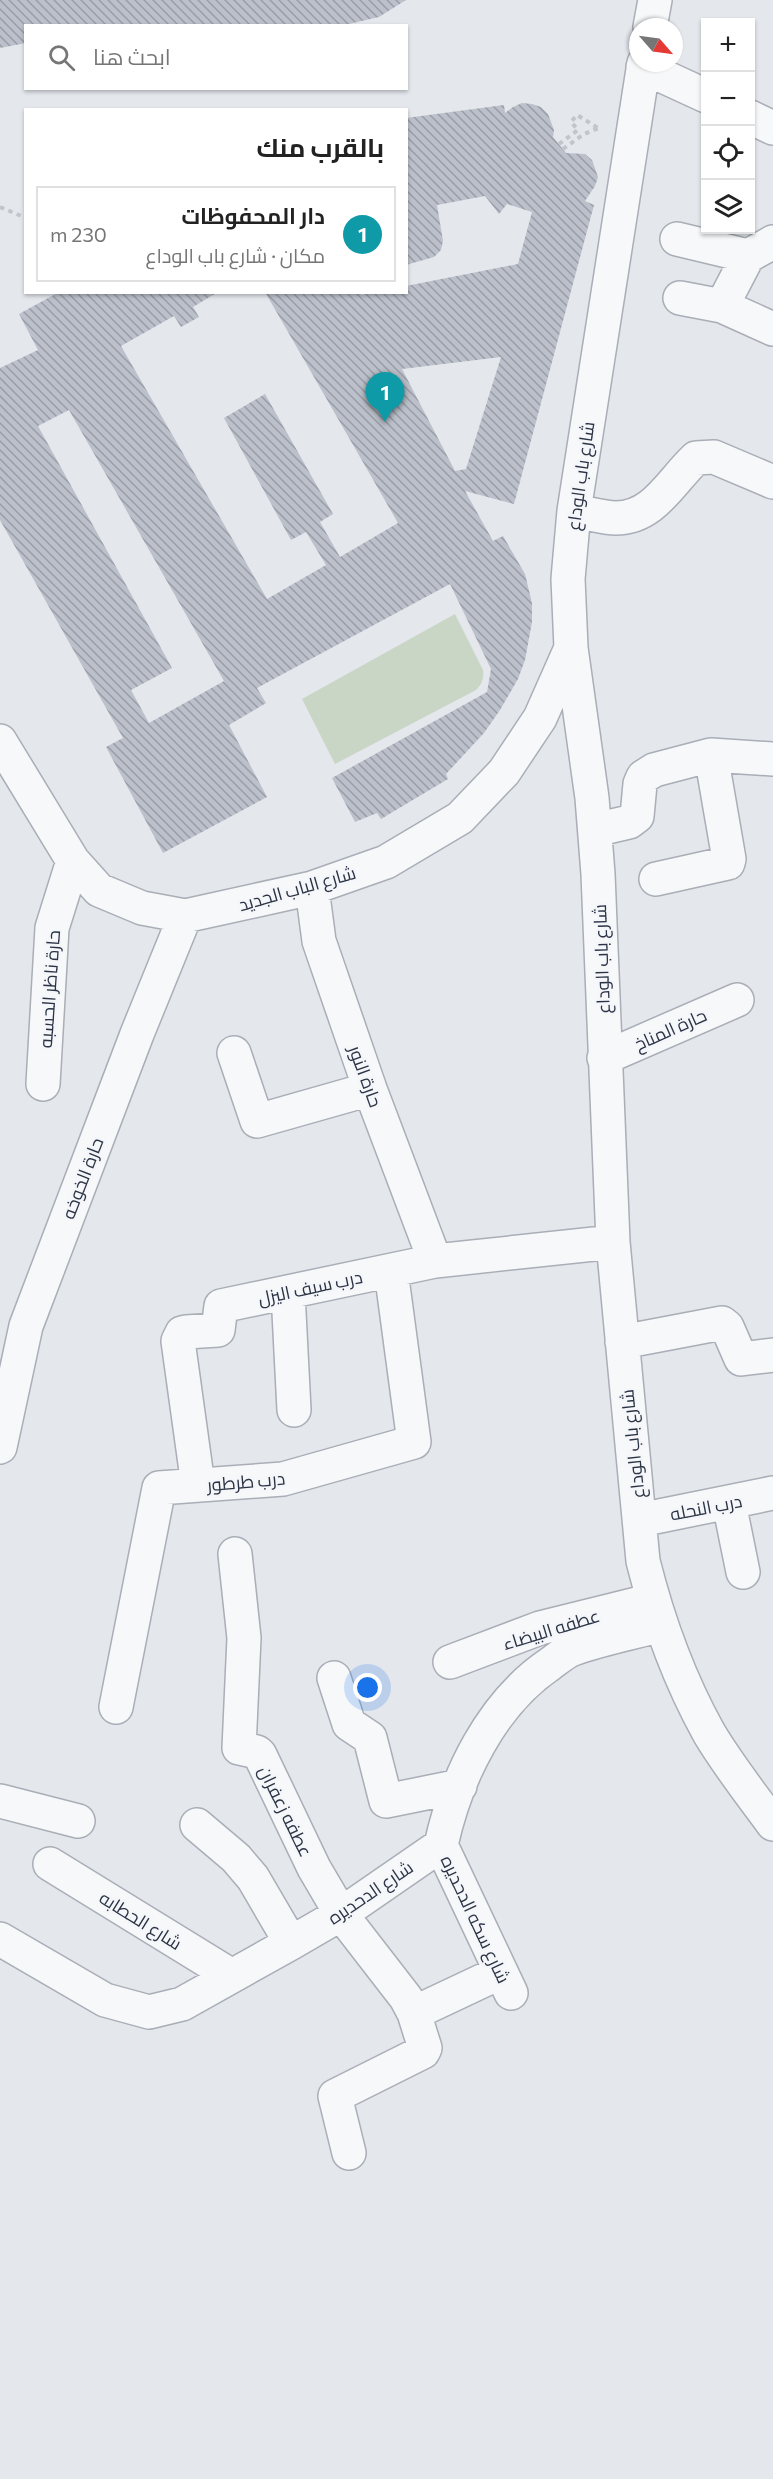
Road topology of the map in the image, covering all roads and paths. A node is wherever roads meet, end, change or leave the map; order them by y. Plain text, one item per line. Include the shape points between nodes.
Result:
1 (655, 0) edge
2 (652, 18) edge
3 (643, 72) edge
4 (658, 72) edge
5 (701, 94) edge
6 (755, 119) edge
7 (773, 128) edge
8 (598, 129) dead end
9 (584, 134) dead end
10 (559, 144) dead end
11 (563, 149) dead end
12 (0, 207) edge
13 (24, 218) edge
14 (678, 239) dead end
15 (760, 249) edge
16 (680, 298) dead end
17 (722, 306) junction
18 (773, 329) edge
19 (773, 482) edge
20 (574, 511) junction
21 (572, 648) junction
22 (0, 742) edge
23 (711, 754) junction
24 (773, 759) edge
25 (595, 830) junction
26 (73, 861) junction
27 (656, 879) dead end
28 (312, 888) junction
29 (185, 916) junction
30 (736, 1000) dead end
31 (234, 1053) dead end
32 (604, 1059) junction
33 (43, 1084) dead end
34 (370, 1089) junction
35 (613, 1242) junction
36 (435, 1261) junction
37 (391, 1270) junction
38 (288, 1293) junction
39 (622, 1342) junction
40 (773, 1355) edge
41 (294, 1410) dead end
42 (0, 1447) edge
43 (198, 1485) junction
44 (773, 1494) edge
45 (729, 1503) junction
46 (640, 1520) junction
47 (235, 1554) dead end
48 (743, 1572) dead end
49 (657, 1613) junction
50 (450, 1662) dead end
51 (334, 1678) dead end
52 (116, 1707) dead end
53 (460, 1786) junction
54 (0, 1801) edge
55 (78, 1821) dead end
56 (773, 1824) edge
57 (197, 1825) dead end
58 (441, 1845) junction
59 (50, 1864) dead end
60 (341, 1914) junction
61 (0, 1939) edge
62 (291, 1943) junction
63 (232, 1976) junction
64 (414, 2013) junction
65 (349, 2153) dead end

1 - 2 street
3 - 20 street, شارع باب الوداع
4 - 5 street
6 - 7 street
8 - 10 path via 577,115 571,122 578,130
9 - 11 path
12 - 13 path
14 - 15 street
15 - 17 street
16 - 17 street
17 - 18 street
19 - 20 street via 714,457 696,458 649,510 615,518
20 - 21 street, شارع باب الوداع via 568,579
21 - 25 street, شارع باب الوداع
21 - 28 street, شارع الباب الجديد via 540,718 504,772 460,818 386,862
22 - 26 street, شارع الباب الجديد
23 - 24 street
23 - 25 street via 648,773 640,783 637,816 629,822
23 - 27 street via 728,863
25 - 32 street, شارع باب الوداع
26 - 29 street, شارع الباب الجديد via 99,890 142,908
26 - 33 street, حارة ناظر الحسبه via 52,928
28 - 29 street, شارع الباب الجديد
28 - 34 street, حارة النور via 319,941
29 - 42 street, حارة الخوخه via 26,1326
30 - 32 street, حارة المناخ
31 - 34 street via 257,1121
32 - 35 street, شارع باب الوداع
34 - 36 street, حارة النور
35 - 36 street, درب سيف اليزل
35 - 39 street, شارع باب الوداع
36 - 37 street, درب سيف اليزل
37 - 38 street, درب سيف اليزل
37 - 43 street, درب طرطور via 414,1442 283,1479
38 - 41 street
38 - 43 street, درب سيف اليزل via 220,1306 218,1330 179,1336
39 - 40 street via 722,1323 741,1359
39 - 46 street, شارع باب الوداع
43 - 52 street, درب طرطور via 159,1488 156,1494
44 - 45 street, درب النحله
45 - 46 street, درب النحله
45 - 48 street
46 - 49 street, شارع باب الوداع via 642,1561
47 - 60 street, عطفه زعفران via 244,1638 239,1748 260,1755 314,1868
49 - 50 street, عطفه البيضاء via 540,1628
49 - 53 street via 571,1650 541,1670 515,1694 493,1723
49 - 56 street, شارع باب الوداع via 675,1663 710,1734
51 - 53 street via 349,1724 370,1738 386,1801
53 - 58 street
54 - 55 street
57 - 62 street via 253,1878
58 - 60 street, شارع الدحديره
58 - 64 street, شارع سكه الدحديره via 506,1983
59 - 63 street, شارع الحطابه
60 - 62 street, شارع الدحديره
60 - 64 street, عطفه زعفران via 391,1976
61 - 63 street, شارع الدحديره via 105,2000 149,2012 182,2004
62 - 63 street, شارع الدحديره
64 - 65 street, عطفه زعفران via 424,2050 335,2096

